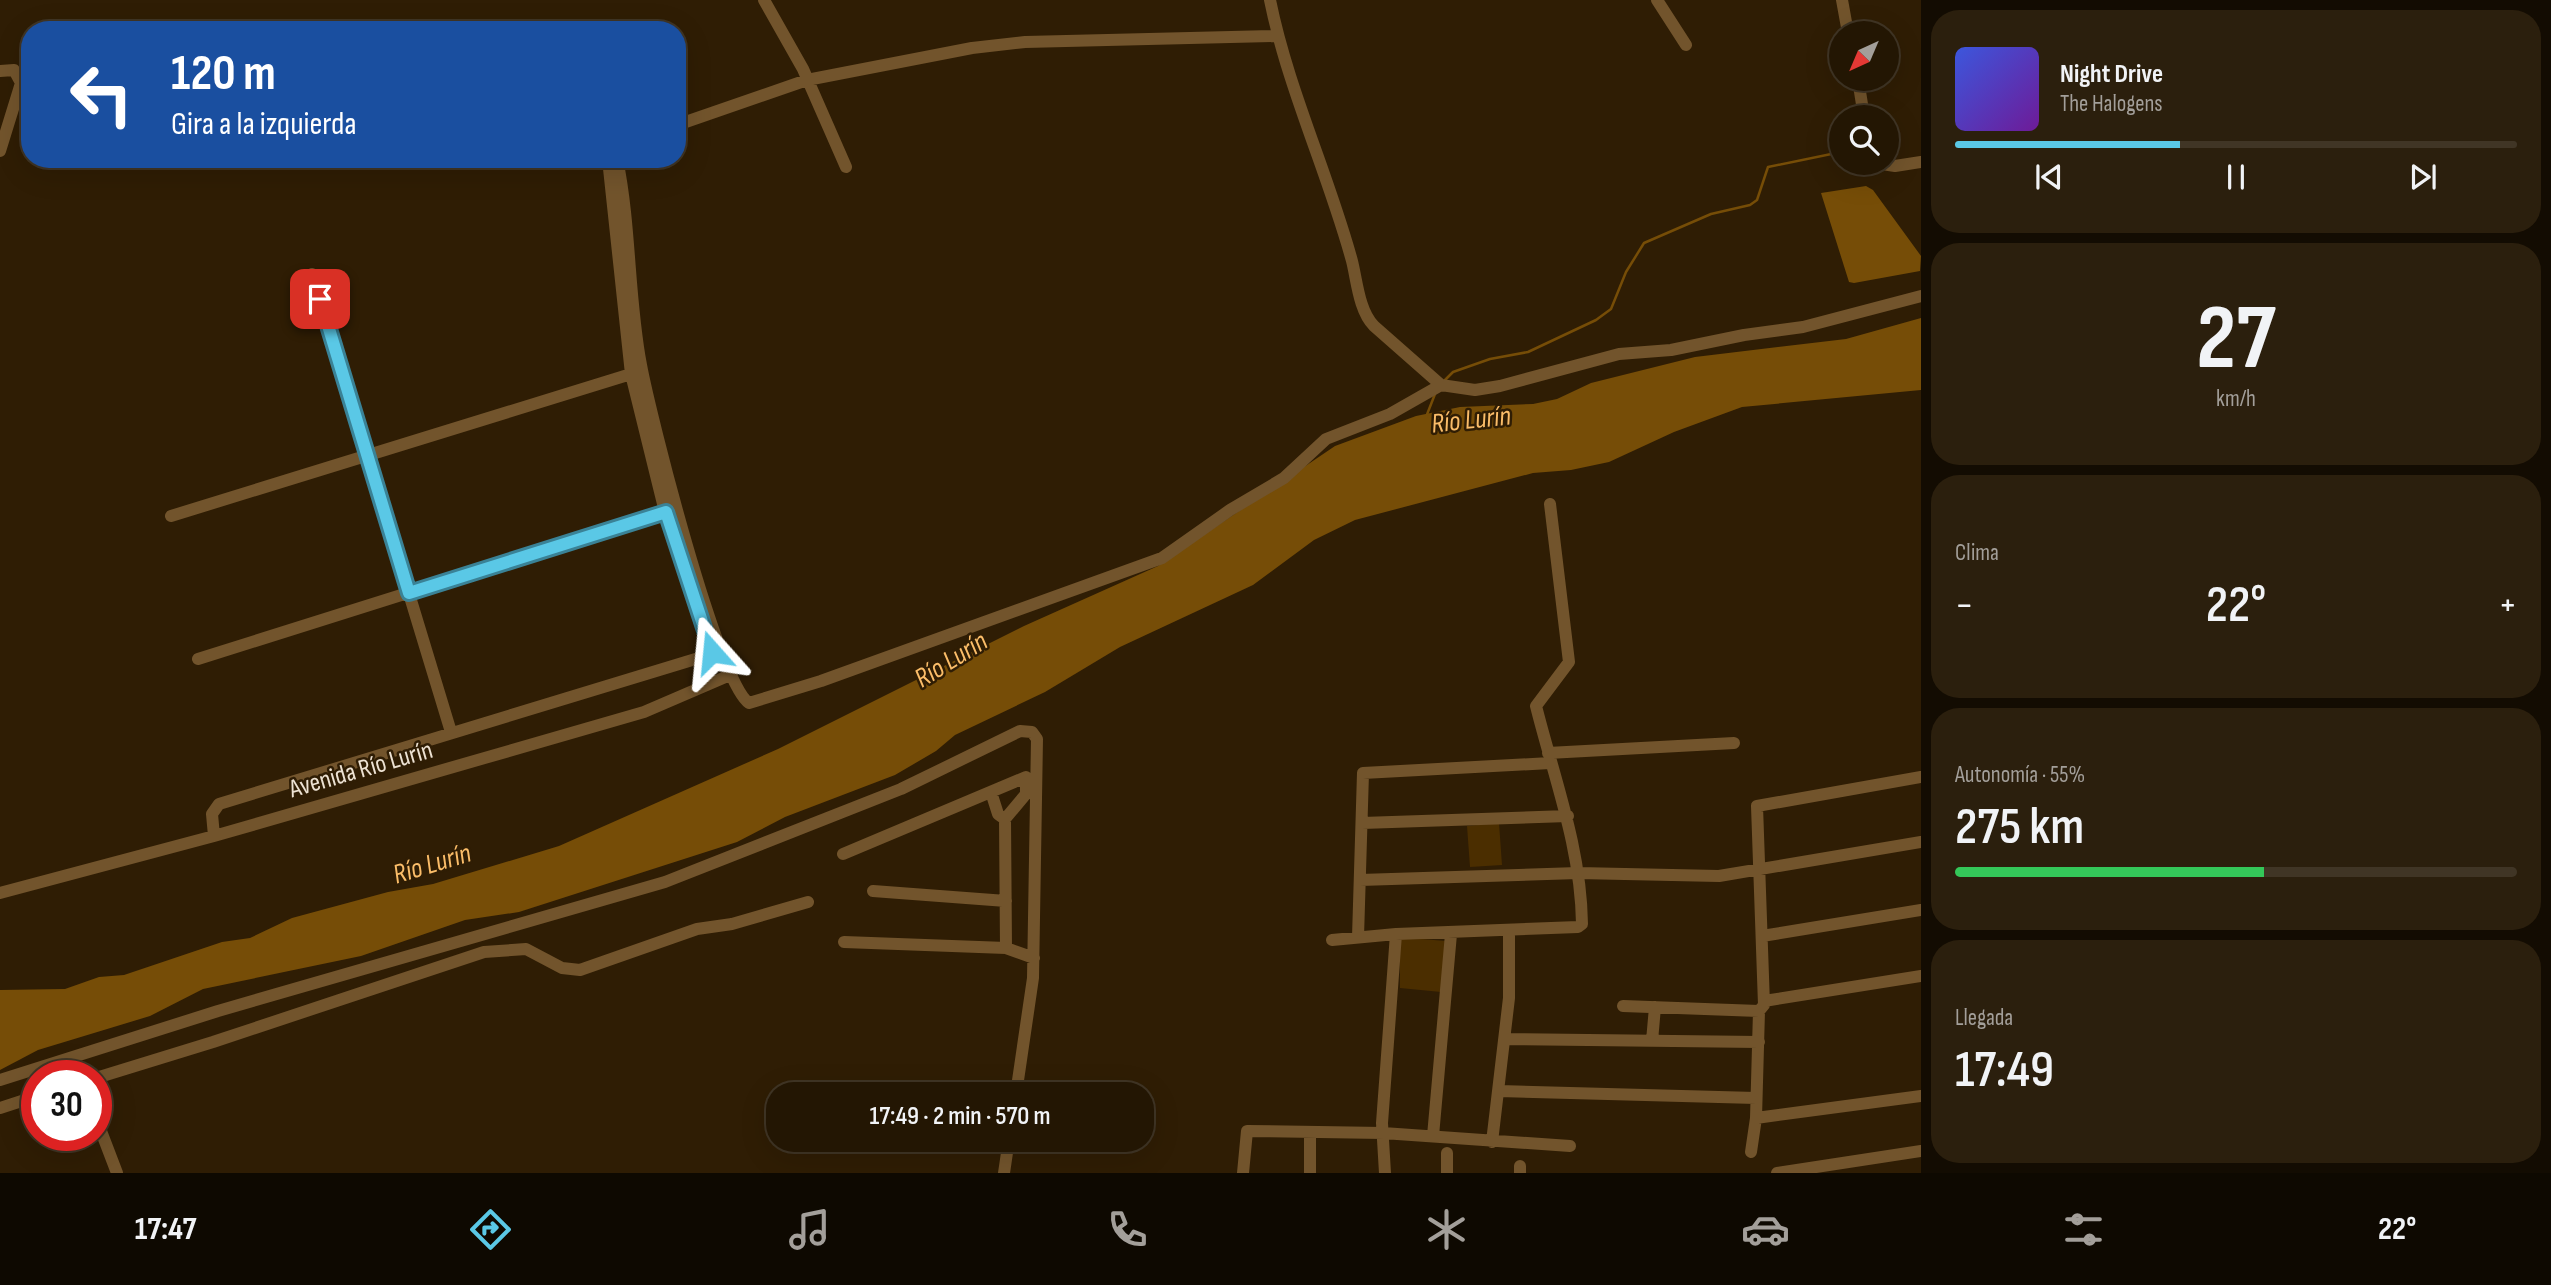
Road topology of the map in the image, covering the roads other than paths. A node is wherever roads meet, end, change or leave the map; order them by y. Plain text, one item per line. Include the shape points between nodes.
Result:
1 (764, 0) edge
2 (1270, 0) edge
3 (1657, 0) edge
4 (1842, 0) edge
5 (1846, 21) edge
6 (1277, 36) junction
7 (1686, 45) dead end
8 (0, 71) edge
9 (807, 80) junction
10 (686, 122) edge
11 (0, 151) edge
12 (1921, 163) edge
13 (1899, 166) edge
14 (846, 167) dead end
15 (609, 168) edge
16 (619, 168) edge
17 (312, 274) dead end
18 (1921, 296) edge
19 (631, 374) junction
20 (1441, 384) junction
21 (368, 457) junction
22 (1550, 504) dead end
23 (666, 512) junction
24 (171, 516) dead end
25 (409, 593) junction
26 (198, 659) dead end
27 (730, 675) junction
28 (451, 732) junction
29 (1734, 743) dead end
30 (1549, 758) junction
31 (1921, 776) edge
32 (990, 792) junction
33 (1568, 816) junction
34 (1005, 819) junction
35 (1362, 823) junction
36 (214, 836) junction
37 (1921, 842) edge
38 (843, 854) dead end
39 (1758, 869) junction
40 (1578, 873) junction
41 (1360, 880) junction
42 (873, 891) dead end
43 (0, 893) edge
44 (1006, 901) junction
45 (808, 902) dead end
46 (1921, 910) edge
47 (1509, 931) junction
48 (1396, 934) junction
49 (1451, 934) junction
50 (1762, 936) junction
51 (1358, 937) junction
52 (1332, 940) dead end
53 (844, 942) dead end
54 (1006, 948) junction
55 (1034, 958) junction
56 (1921, 976) edge
57 (1623, 1006) dead end
58 (1761, 1006) junction
59 (1655, 1007) junction
60 (1506, 1039) junction
61 (1652, 1041) junction
62 (1759, 1042) junction
63 (112, 1072) edge
64 (0, 1080) edge
65 (1018, 1082) edge
66 (1499, 1091) junction
67 (1921, 1096) edge
68 (1756, 1098) junction
69 (21, 1101) edge
70 (0, 1108) edge
71 (1756, 1118) junction
72 (1383, 1133) junction
73 (1310, 1134) junction
74 (1433, 1136) junction
75 (1492, 1142) junction
76 (1570, 1146) dead end
77 (109, 1151) edge
78 (1921, 1151) edge
79 (1007, 1152) edge
80 (1751, 1152) dead end
81 (1447, 1153) dead end
82 (117, 1173) edge
83 (1004, 1173) edge
84 (1242, 1173) edge
85 (1310, 1173) edge
86 (1385, 1173) edge
87 (1447, 1173) edge
88 (1777, 1173) edge

1 - 9 street
2 - 6 street
3 - 7 street
4 - 5 street
6 - 9 street via 1019,42
6 - 20 street via 1343,229 1366,314
8 - 11 street via 14,71 21,83
9 - 10 street
9 - 14 street
12 - 13 street
15 - 19 street
16 - 27 street via 641,367 689,555
17 - 21 street
18 - 20 street via 1803,327 1671,350 1619,354 1500,386 1475,390
19 - 21 street
19 - 23 street
20 - 27 street via 1390,414 1326,439 1284,478 1156,561 756,703 741,697
21 - 24 street
21 - 25 street
22 - 30 street via 1569,655 1564,670 1536,703
23 - 25 street
23 - 28 street via 712,654
25 - 26 street
25 - 28 street
27 - 36 street, Avenida Río Lurín via 644,712
28 - 36 street via 219,804 213,809
29 - 30 street
30 - 33 street
30 - 35 street via 1365,772
31 - 39 street via 1759,804
32 - 34 street via 998,814
32 - 34 street via 1026,777 1026,794
32 - 38 street
33 - 35 street
33 - 40 street
34 - 44 street
35 - 41 street
36 - 43 street, Avenida Río Lurín
37 - 39 street
39 - 40 street via 1712,876
39 - 50 street
40 - 41 street
40 - 47 street via 1581,926
41 - 51 street
42 - 44 street
44 - 54 street
45 - 63 street via 733,924 697,929 580,970 562,968 526,948 484,952
46 - 50 street
47 - 49 street
47 - 60 street
48 - 49 street
48 - 51 street
48 - 72 street
49 - 74 street
50 - 58 street
51 - 52 street
53 - 54 street
54 - 55 street
55 - 64 street via 1037,739 1031,732 1020,731 901,789 665,882 218,1011
55 - 65 street
56 - 58 street
57 - 59 street
58 - 59 street
58 - 62 street
59 - 61 street
60 - 61 street
60 - 66 street
61 - 62 street
62 - 68 street
66 - 68 street
66 - 75 street
67 - 71 street
68 - 71 street
69 - 70 street
71 - 80 street
72 - 73 street
72 - 74 street
72 - 86 street
73 - 84 street via 1247,1131
73 - 85 street
74 - 75 street
75 - 76 street
77 - 82 street
78 - 88 street
79 - 83 street
81 - 87 street

